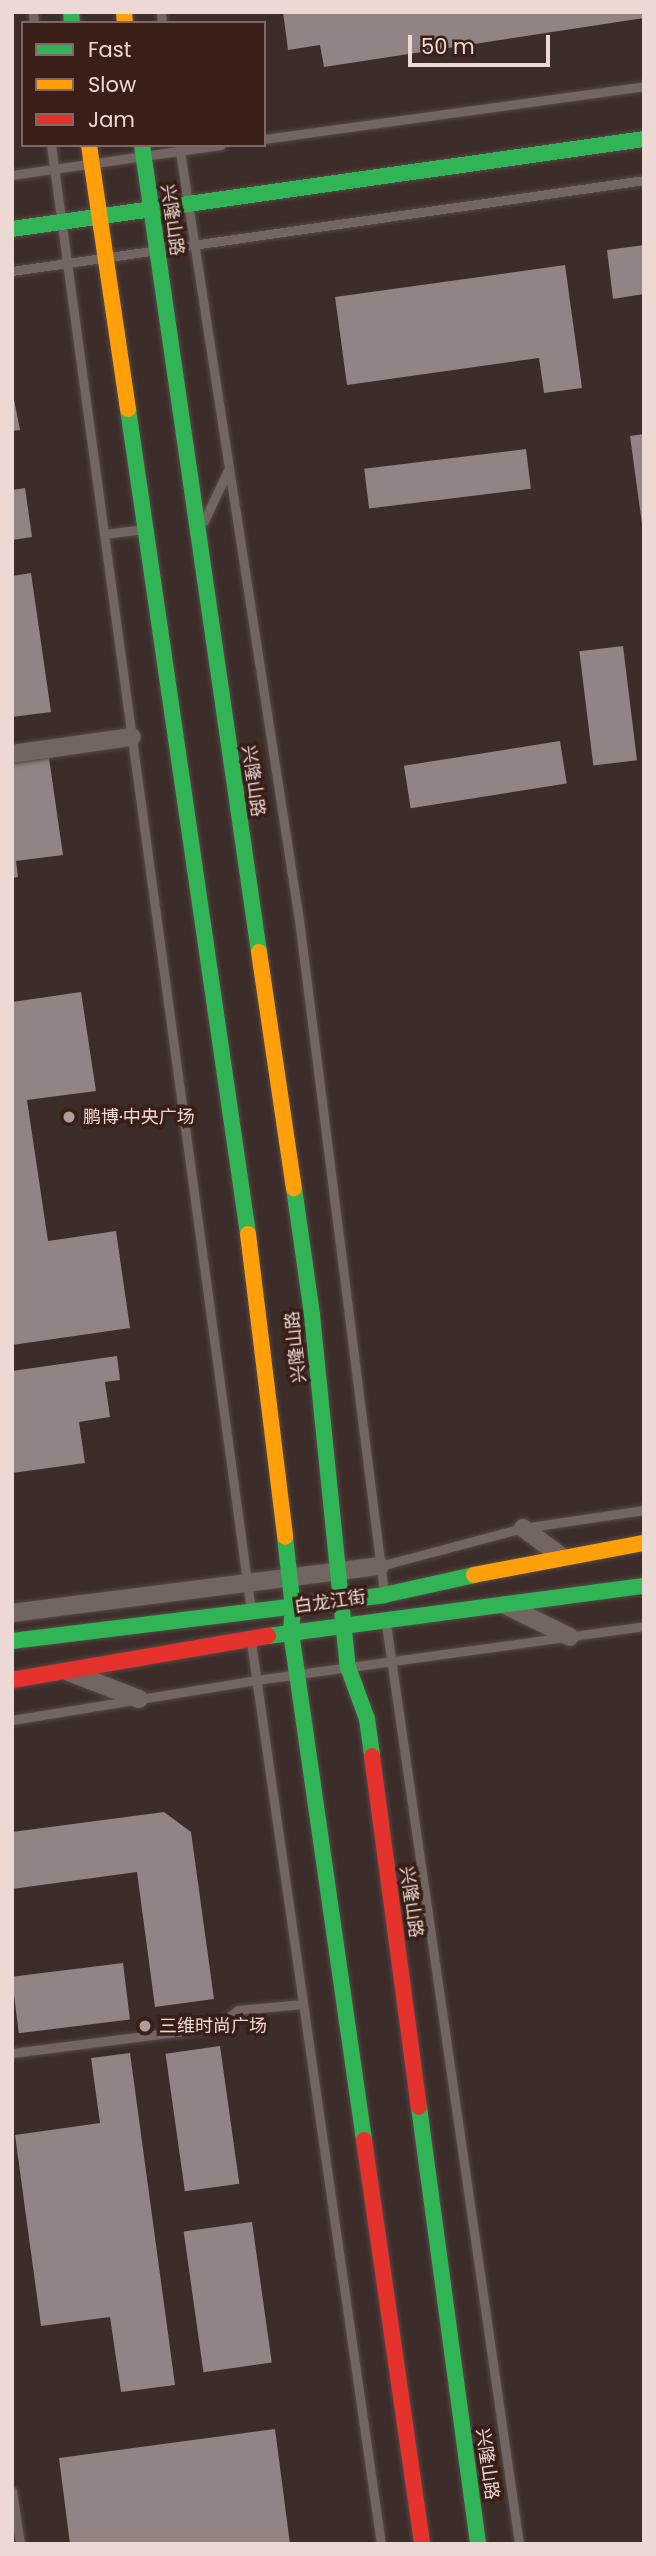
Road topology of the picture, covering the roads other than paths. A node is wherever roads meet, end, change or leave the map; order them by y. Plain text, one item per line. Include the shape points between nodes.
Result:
1 (644, 86) edge
2 (266, 139) edge
3 (644, 139) edge
4 (51, 147) edge
5 (89, 147) edge
6 (179, 148) edge
7 (143, 151) edge
8 (92, 163) junction
9 (54, 169) junction
10 (12, 175) edge
11 (644, 180) edge
12 (187, 204) junction
13 (151, 209) junction
14 (99, 217) junction
15 (61, 222) junction
16 (12, 229) edge
17 (193, 245) junction
18 (156, 251) junction
19 (105, 259) junction
20 (67, 264) junction
21 (12, 271) edge
22 (228, 469) junction
23 (144, 529) junction
24 (104, 534) junction
25 (198, 536) junction
26 (132, 737) junction
27 (12, 754) edge
28 (644, 1510) edge
29 (523, 1528) junction
30 (644, 1543) edge
31 (561, 1556) junction
32 (380, 1566) junction
33 (339, 1571) junction
34 (289, 1578) junction
35 (247, 1585) junction
36 (644, 1586) edge
37 (384, 1595) junction
38 (344, 1601) junction
39 (505, 1605) junction
40 (293, 1608) junction
41 (50, 1609) junction
42 (12, 1613) edge
43 (251, 1614) junction
44 (385, 1620) junction
45 (342, 1625) junction
46 (644, 1626) edge
47 (115, 1629) junction
48 (291, 1632) junction
49 (570, 1637) junction
50 (251, 1638) junction
51 (12, 1642) edge
52 (392, 1660) junction
53 (348, 1667) junction
54 (69, 1672) junction
55 (297, 1674) junction
56 (12, 1680) edge
57 (256, 1680) junction
58 (139, 1699) junction
59 (12, 1720) edge
60 (303, 2004) junction
61 (12, 2053) edge
62 (12, 2491) edge
63 (20, 2544) edge
64 (382, 2544) edge
65 (422, 2544) edge
66 (478, 2544) edge
67 (519, 2544) edge

1 - 2 lane
3 - 12 street
4 - 9 lane
5 - 8 street, 兴隆山路
6 - 7 lane
6 - 12 lane
7 - 8 lane
7 - 13 street, 兴隆山路
8 - 9 lane
8 - 14 street, 兴隆山路
9 - 10 lane
9 - 15 lane
11 - 17 lane
12 - 13 street
12 - 17 lane
13 - 14 street
13 - 18 street, 兴隆山路
14 - 15 street
14 - 19 street, 兴隆山路
15 - 16 street
15 - 20 lane
17 - 18 lane
17 - 22 lane
18 - 19 lane
18 - 25 street, 兴隆山路
19 - 20 lane
19 - 23 street, 兴隆山路
20 - 21 lane
20 - 24 lane
22 - 25 lane
22 - 32 lane via 299,920
23 - 24 lane
23 - 34 street, 兴隆山路 via 261,1322
24 - 26 lane
25 - 33 street, 兴隆山路 via 312,1315
26 - 27 street
26 - 35 lane
28 - 29 lane
29 - 31 street
29 - 32 lane
30 - 31 street, 白龙江街
31 - 37 street, 白龙江街
32 - 33 street, 白龙江街
32 - 37 lane
33 - 34 street, 白龙江街
33 - 38 street, 兴隆山路
34 - 35 street, 白龙江街
34 - 40 street, 兴隆山路
35 - 41 street, 白龙江街
35 - 43 lane
36 - 39 street, 白龙江街
37 - 38 street, 白龙江街
37 - 44 lane
38 - 40 street, 白龙江街
38 - 45 street, 兴隆山路
39 - 44 street, 白龙江街
39 - 49 street
40 - 43 street, 白龙江街
40 - 48 street, 兴隆山路
41 - 42 street, 白龙江街
41 - 47 street
43 - 47 street, 白龙江街
43 - 50 lane
44 - 45 street, 白龙江街
44 - 52 lane
45 - 48 street, 白龙江街
45 - 53 street, 兴隆山路
46 - 49 lane
47 - 51 street, 白龙江街
48 - 50 street, 白龙江街
48 - 55 street, 兴隆山路
49 - 52 lane
50 - 54 street, 白龙江街
50 - 57 lane
52 - 53 lane
52 - 67 lane
53 - 55 lane
53 - 66 street, 兴隆山路 via 367,1719
54 - 56 street, 白龙江街
54 - 58 street
55 - 57 lane
55 - 65 street, 兴隆山路
57 - 58 lane
57 - 60 lane
58 - 59 lane
60 - 61 lane via 238,2010 215,2027
60 - 64 lane
62 - 63 lane

